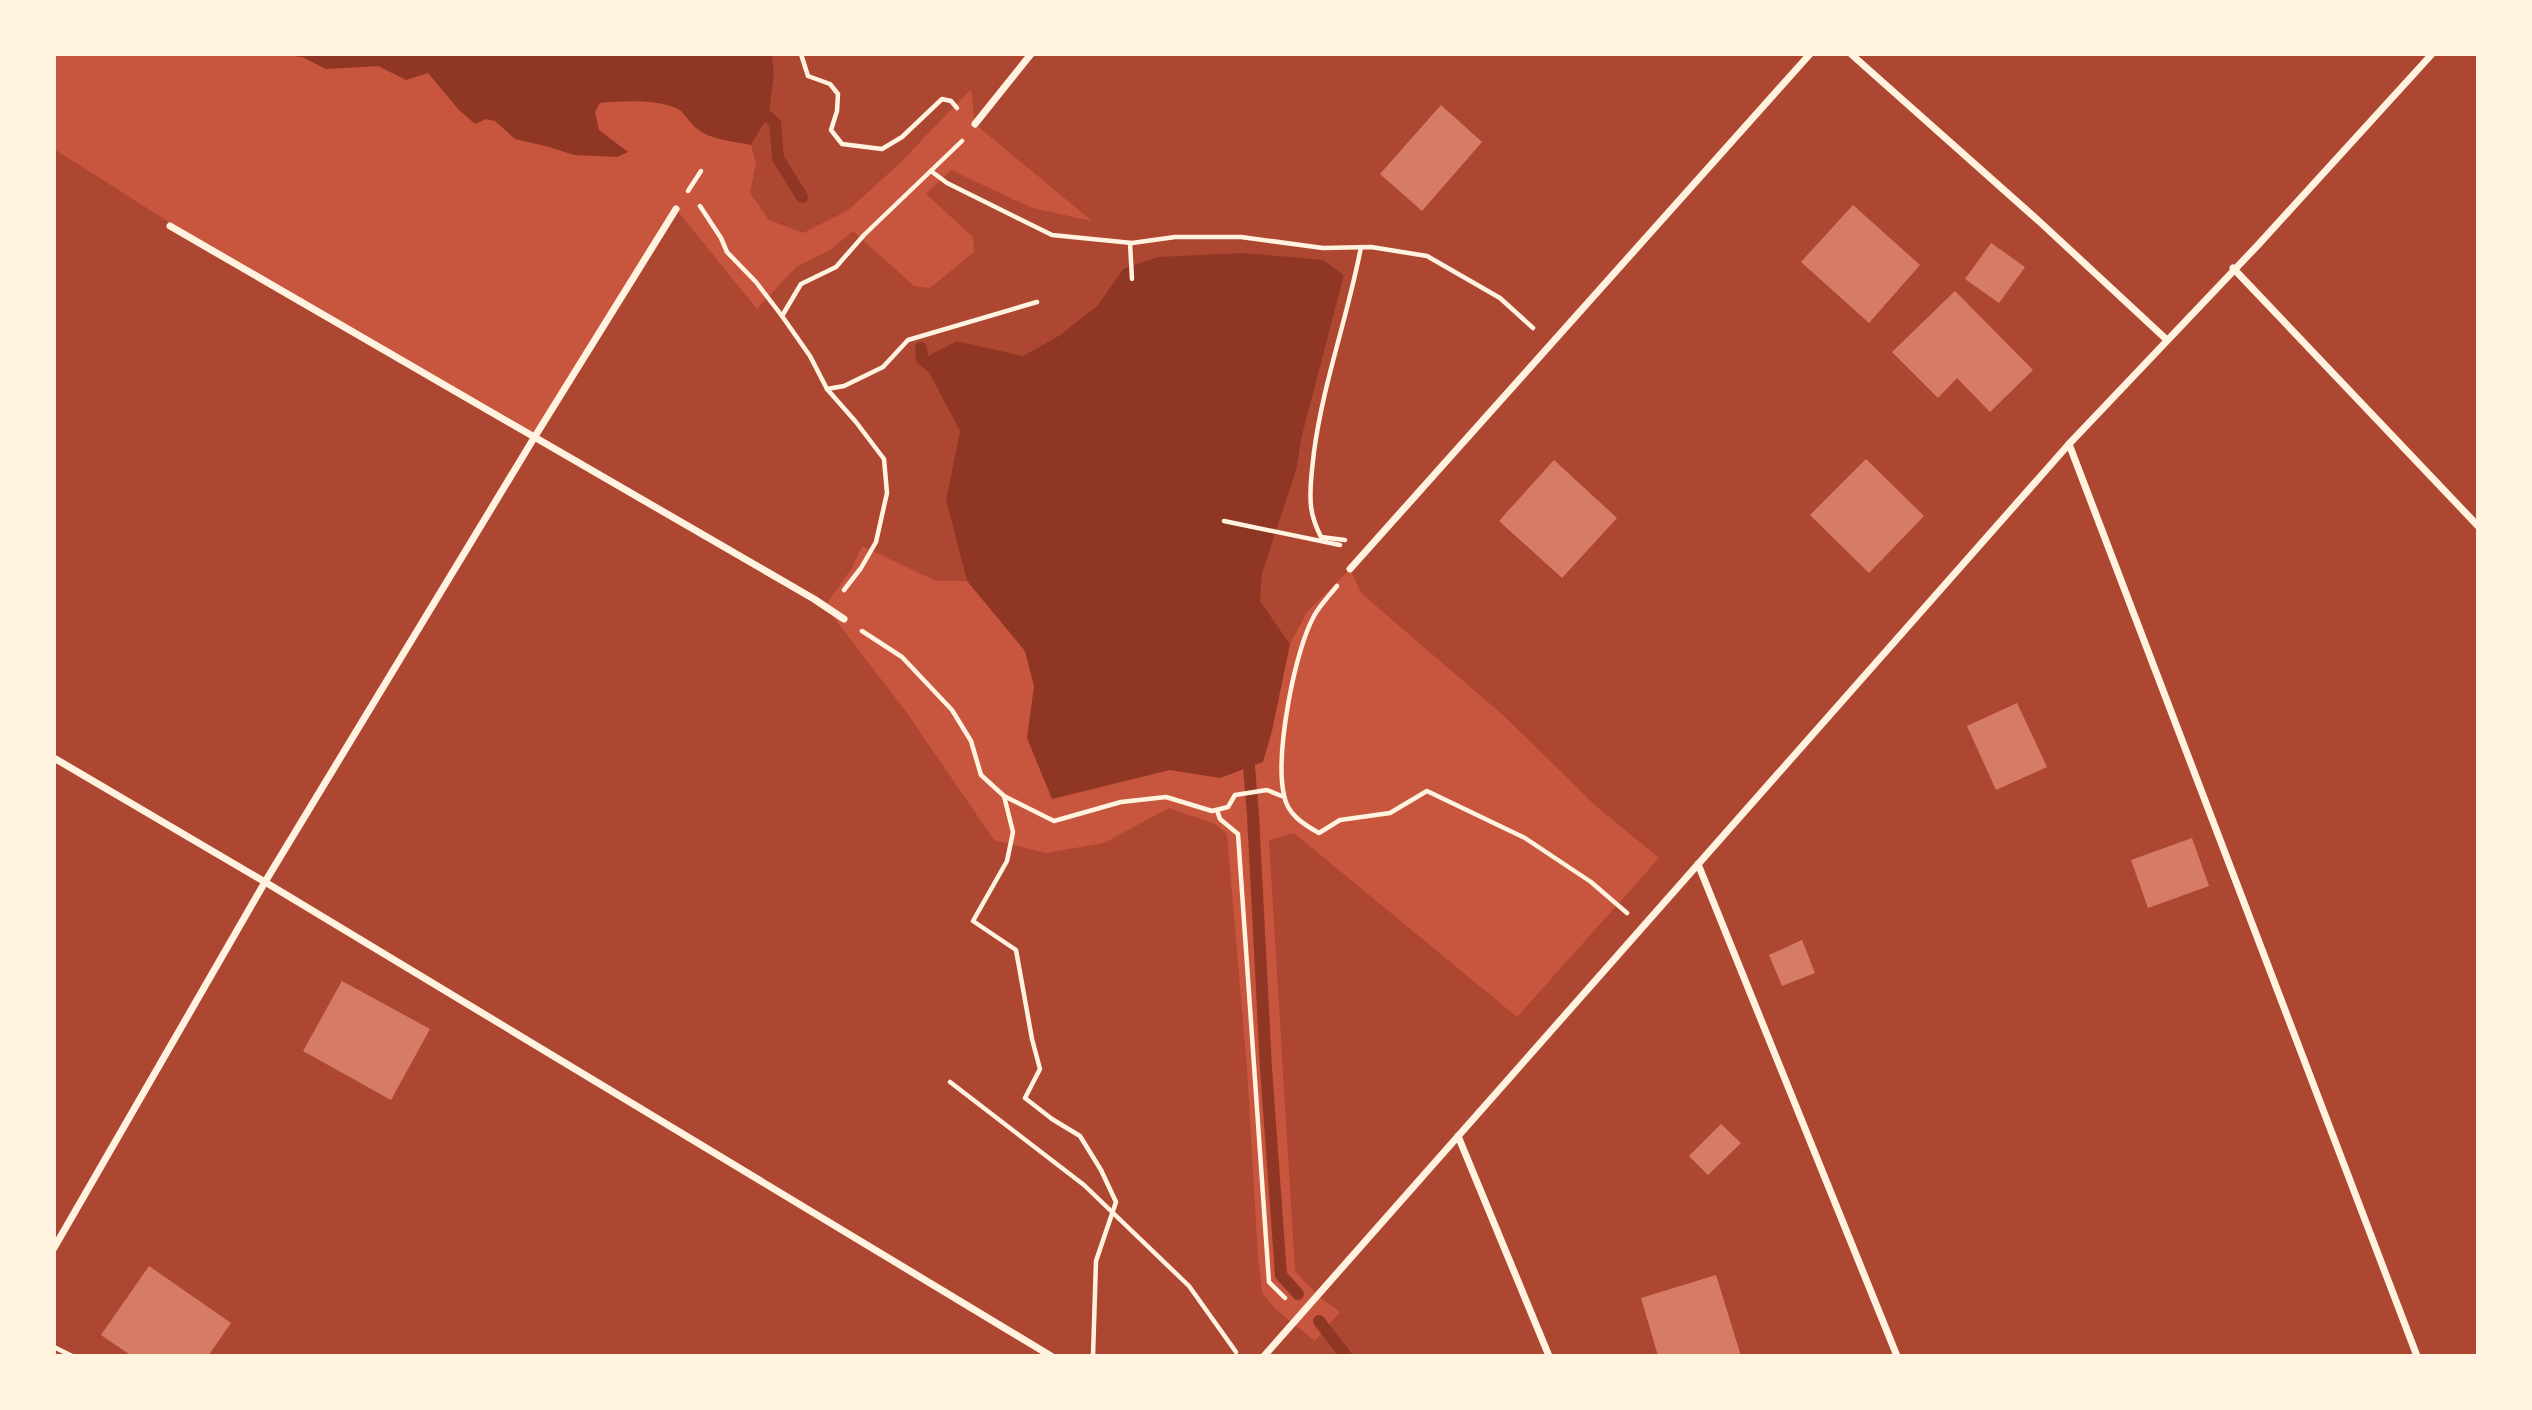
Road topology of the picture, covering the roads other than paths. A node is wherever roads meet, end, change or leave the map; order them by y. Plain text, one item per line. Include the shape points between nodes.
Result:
1 (1031, 54) edge
2 (1810, 54) edge
3 (1851, 54) edge
4 (2432, 54) edge
5 (975, 124) dead end
6 (676, 209) dead end
7 (170, 226) dead end
8 (2233, 268) junction
9 (2167, 340) junction
10 (534, 438) junction
11 (2069, 444) junction
12 (2478, 526) edge
13 (1350, 569) road end
14 (844, 619) road end
15 (54, 758) edge
16 (1698, 864) junction
17 (265, 882) junction
18 (1458, 1136) junction
19 (54, 1248) edge
20 (1051, 1356) edge
21 (1264, 1356) edge
22 (1549, 1356) edge
23 (1897, 1356) edge
24 (2417, 1356) edge

1 - 5 street
2 - 13 street
3 - 9 street
4 - 8 street
6 - 10 street
7 - 10 street
8 - 9 street
8 - 12 street
9 - 11 street
10 - 14 street
10 - 17 street
11 - 16 street
11 - 24 street
15 - 17 street
16 - 18 street
16 - 23 street
17 - 19 street
17 - 20 street
18 - 21 street
18 - 22 street

